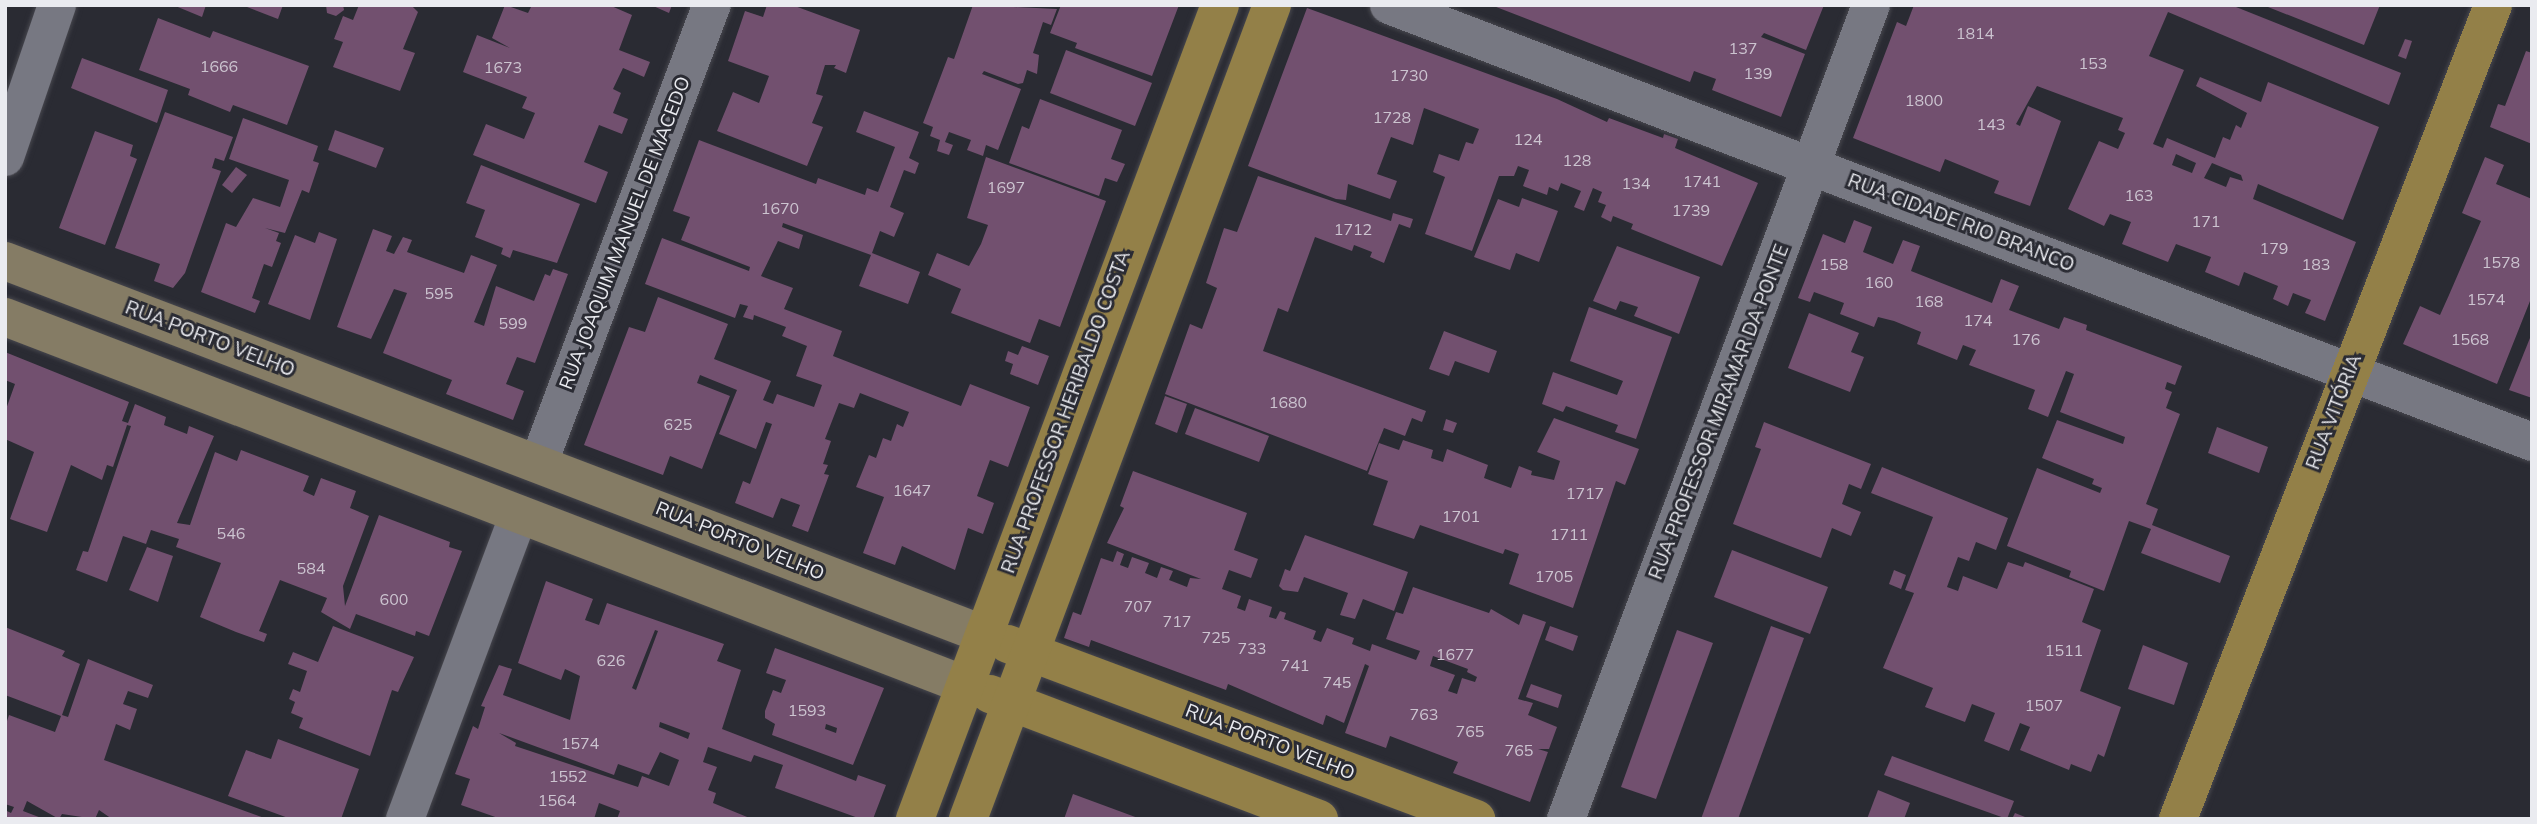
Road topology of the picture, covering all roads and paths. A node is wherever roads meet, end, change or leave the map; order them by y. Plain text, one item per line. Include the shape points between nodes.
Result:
1 (57, 5) edge
2 (712, 5) edge
3 (1220, 5) edge
4 (1272, 5) edge
5 (1390, 5) edge
6 (1871, 5) edge
7 (2493, 5) edge
8 (5, 157) edge
9 (1812, 166) junction
10 (5, 261) edge
11 (5, 317) edge
12 (201, 337) junction
13 (2349, 372) junction
14 (182, 385) junction
15 (2532, 442) edge
16 (539, 462) junction
17 (518, 517) junction
18 (828, 576) junction
19 (810, 626) junction
20 (983, 634) junction
21 (1031, 653) junction
22 (965, 685) junction
23 (1012, 703) junction
24 (405, 819) edge
25 (915, 819) edge
26 (968, 819) edge
27 (1319, 819) edge
28 (1476, 819) edge
29 (1566, 819) edge
30 (2178, 819) edge

1 - 8 street
2 - 16 street, RUA JOAQUIM MANUEL DE MACEDO
3 - 20 main road, RUA PROFESSOR HERIBALDO COSTA
4 - 21 main road
5 - 9 street, RUA CIDADE RIO BRANCO
6 - 9 street, RUA PROFESSOR MIRAMAR DA PONTE
7 - 13 main road, RUA VITÓRIA
9 - 13 street, RUA CIDADE RIO BRANCO
9 - 29 street, RUA PROFESSOR MIRAMAR DA PONTE
10 - 12 main road, RUA PORTO VELHO
11 - 14 main road
12 - 14 main road
12 - 16 main road, RUA PORTO VELHO
13 - 15 street, RUA CIDADE RIO BRANCO
13 - 30 main road, RUA VITÓRIA
14 - 17 main road
16 - 18 main road, RUA PORTO VELHO
17 - 19 main road
17 - 24 street
18 - 19 main road
18 - 20 main road, RUA PORTO VELHO
19 - 22 main road
20 - 21 main road, RUA PORTO VELHO
20 - 22 main road, RUA PROFESSOR HERIBALDO COSTA
21 - 23 main road
21 - 28 main road, RUA PORTO VELHO
22 - 23 main road
22 - 25 main road, RUA PROFESSOR HERIBALDO COSTA
23 - 26 main road
23 - 27 main road

